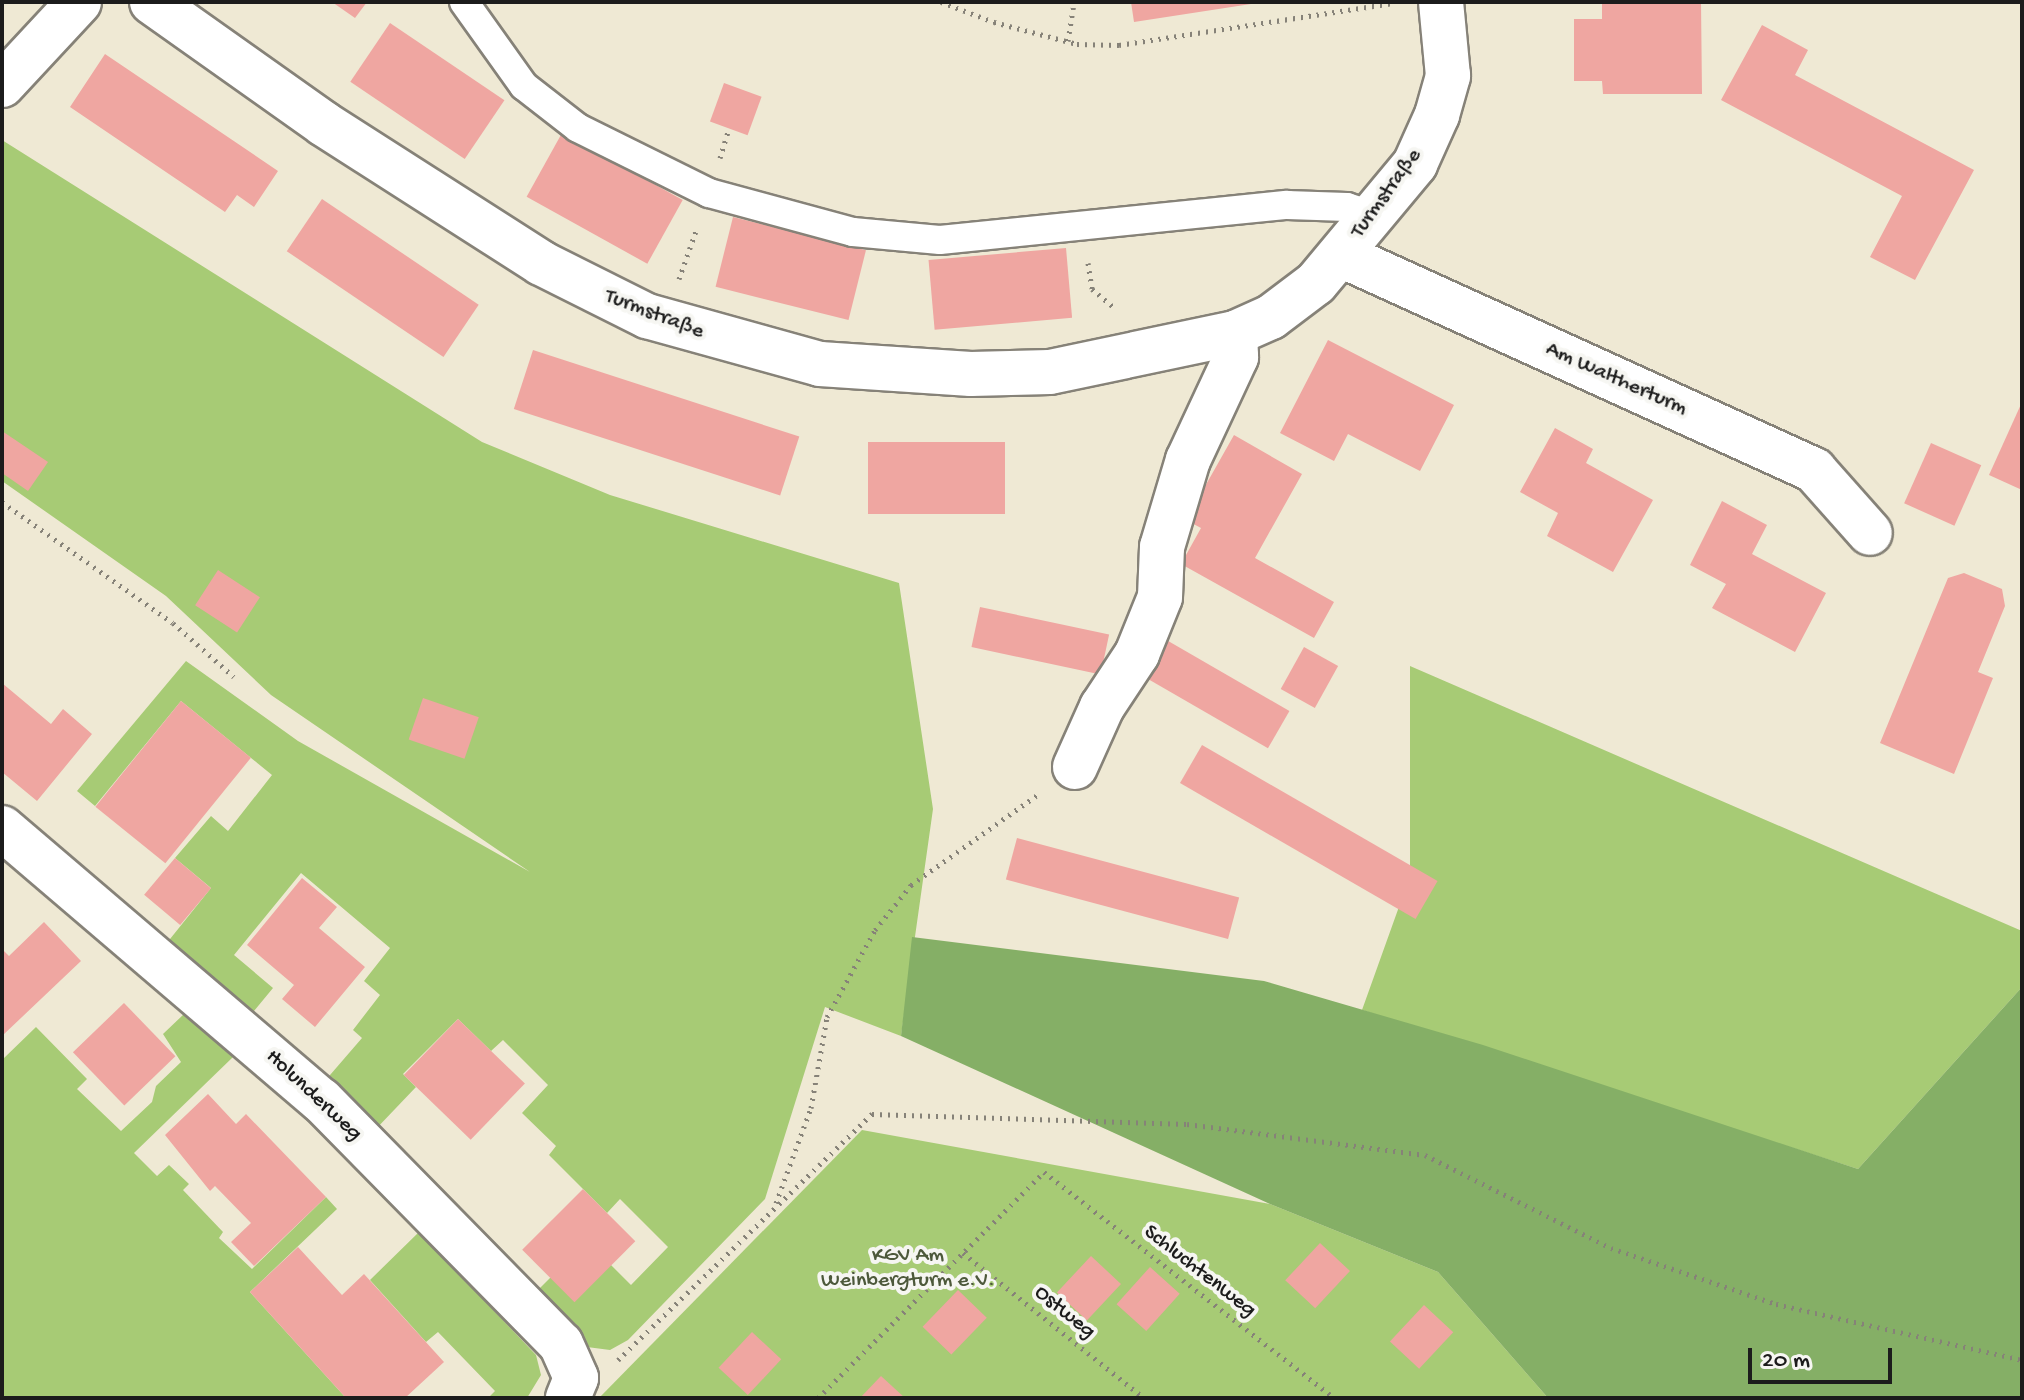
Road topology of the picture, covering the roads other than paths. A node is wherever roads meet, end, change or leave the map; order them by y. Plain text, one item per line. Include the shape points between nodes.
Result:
1 (79, 2) edge
2 (152, 2) edge
3 (464, 2) edge
4 (1441, 2) edge
5 (2, 85) edge
6 (1375, 216) junction
7 (1341, 255) junction
8 (1235, 333) junction
9 (1870, 533) dead end
10 (1075, 767) road end
11 (2, 828) edge
12 (572, 1388) edge

1 - 5 street
2 - 8 street, Turmstraße via 324,124 541,263 647,316 820,364 893,373 1050,372
3 - 6 lane via 524,86 578,128 709,193 853,232 940,240 1287,205 1347,207
4 - 6 street, Turmstraße via 1448,76 1437,115 1415,164
6 - 7 street, Turmstraße
7 - 8 street, Turmstraße via 1271,317
7 - 9 street, Am Waltherturm via 1814,470
8 - 10 street via 1236,357 1188,460 1162,547 1160,597 1137,654 1102,707
11 - 12 street, Holunderweg via 321,1100 561,1344

